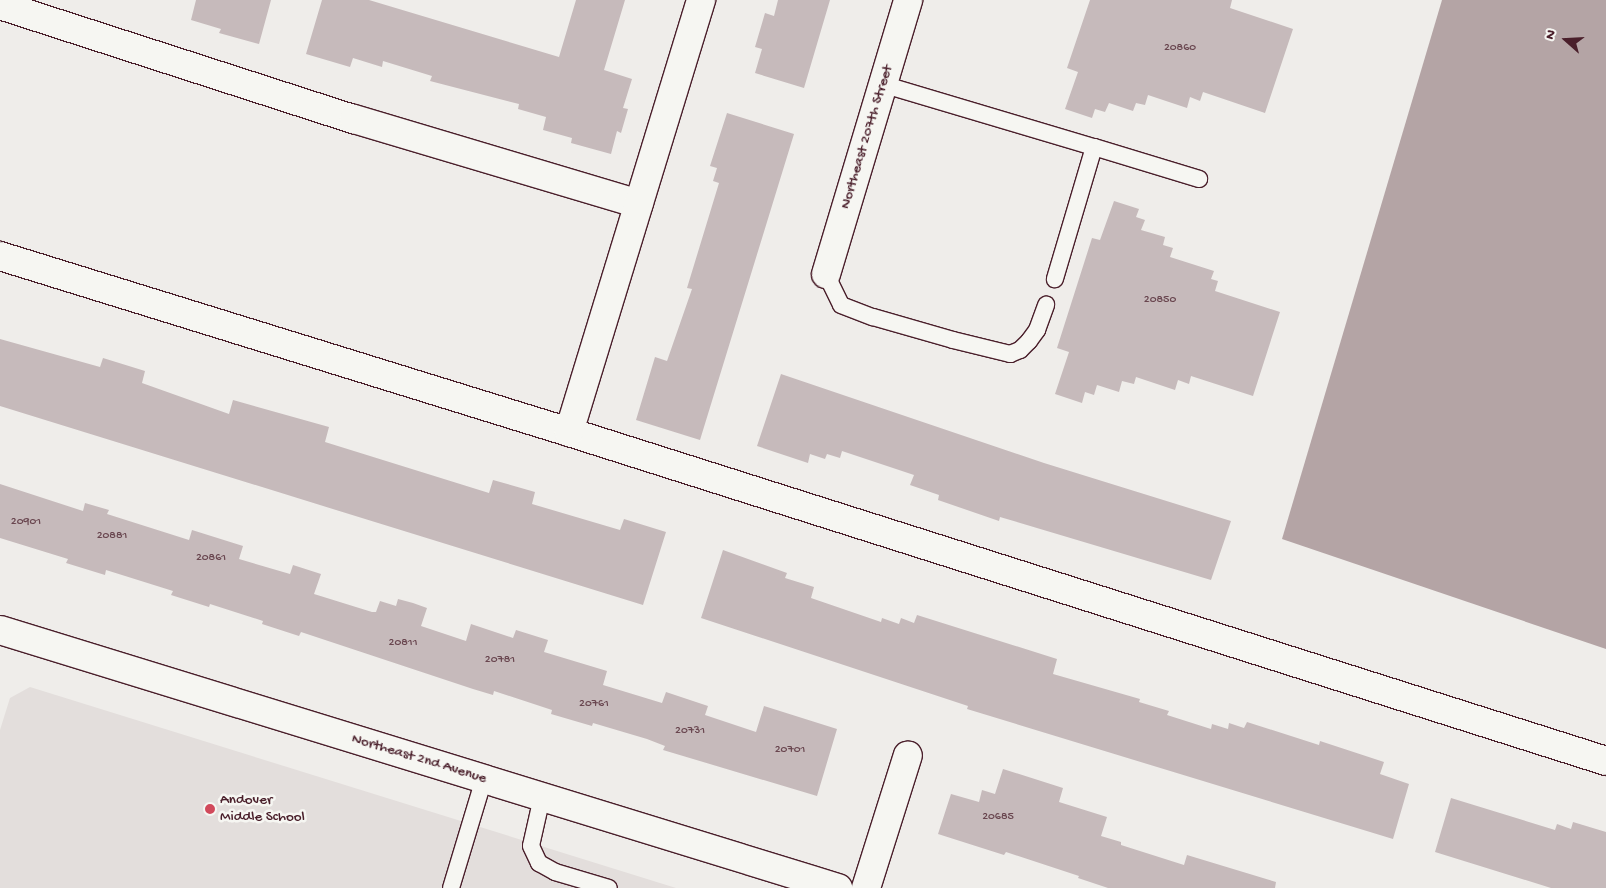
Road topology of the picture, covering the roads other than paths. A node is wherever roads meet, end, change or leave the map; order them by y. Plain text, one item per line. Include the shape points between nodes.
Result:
1 (701, 0) edge
2 (908, 0) edge
3 (0, 5) edge
4 (882, 84) junction
5 (1094, 147) junction
6 (1199, 179) dead end
7 (639, 204) junction
8 (0, 256) edge
9 (826, 274) joint
10 (1055, 279) dead end
11 (1046, 305) dead end
12 (569, 432) junction
13 (0, 630) edge
14 (908, 755) dead end
15 (1606, 761) edge
16 (484, 779) junction
17 (542, 797) junction
18 (451, 888) edge
19 (609, 888) edge
20 (838, 888) edge
21 (866, 888) edge

1 - 7 street
2 - 4 street, Northeast 207th Street
3 - 7 street via 354,119
4 - 5 lane
4 - 9 street, Northeast 207th Street
5 - 6 lane
5 - 10 lane
7 - 12 street
8 - 12 street
9 - 11 lane via 841,304 918,330 1010,354 1029,341 1037,330
12 - 15 street
13 - 16 street, Northeast 2nd Avenue
14 - 21 street
16 - 17 street, Northeast 2nd Avenue
16 - 18 lane
17 - 19 lane via 531,846 539,863 555,872
17 - 20 street, Northeast 2nd Avenue

